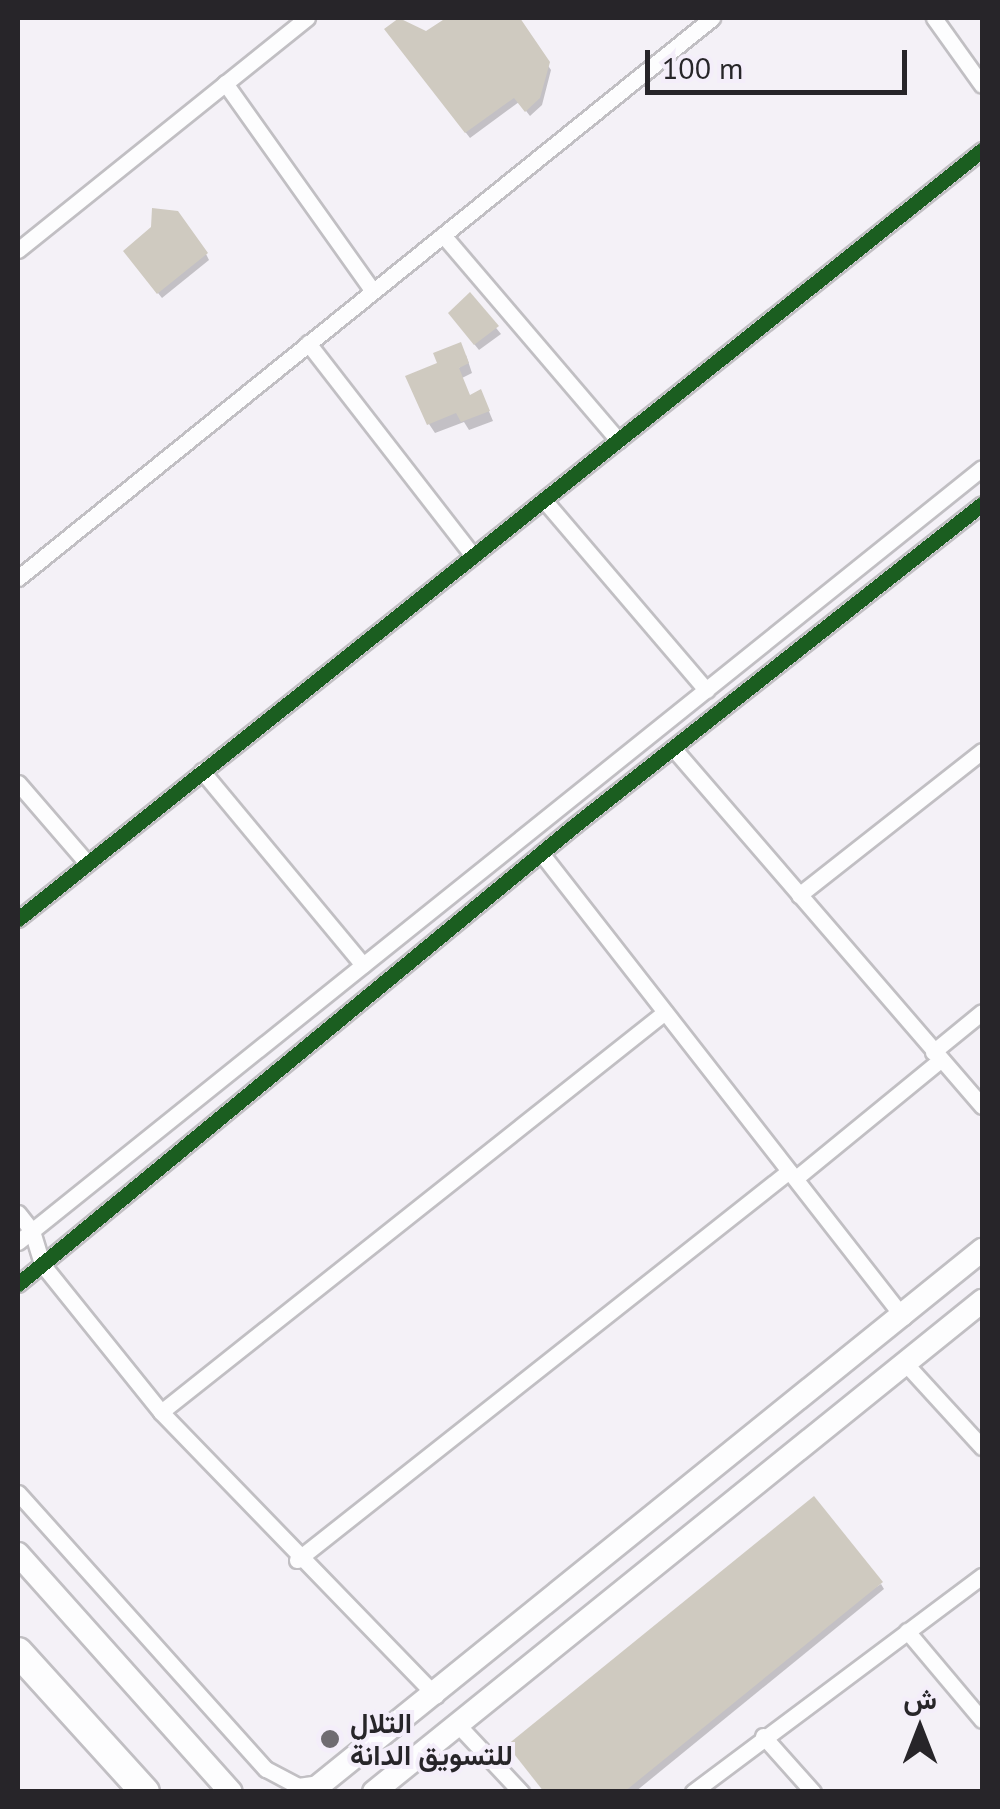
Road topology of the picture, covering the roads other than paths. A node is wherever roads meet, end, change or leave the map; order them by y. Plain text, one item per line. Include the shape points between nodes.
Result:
1 (307, 18) edge
2 (712, 18) edge
3 (934, 18) edge
4 (225, 83) junction
5 (982, 86) edge
6 (982, 150) edge
7 (443, 235) junction
8 (18, 250) edge
9 (374, 291) junction
10 (308, 343) junction
11 (618, 440) junction
12 (982, 468) edge
13 (544, 500) junction
14 (982, 504) edge
15 (473, 556) junction
16 (18, 578) edge
17 (706, 690) junction
18 (673, 748) junction
19 (982, 750) edge
20 (202, 771) junction
21 (18, 783) edge
22 (541, 854) junction
23 (87, 863) junction
24 (799, 895) junction
25 (18, 919) edge
26 (364, 964) junction
27 (665, 1012) junction
28 (982, 1012) edge
29 (937, 1056) junction
30 (982, 1106) edge
31 (792, 1175) junction
32 (18, 1212) edge
33 (32, 1230) junction
34 (18, 1242) edge
35 (982, 1250) edge
36 (42, 1264) junction
37 (18, 1284) edge
38 (982, 1301) edge
39 (903, 1317) junction
40 (905, 1363) junction
41 (160, 1412) junction
42 (982, 1447) edge
43 (18, 1493) edge
44 (18, 1554) edge
45 (297, 1560) junction
46 (982, 1576) edge
47 (907, 1631) junction
48 (18, 1652) edge
49 (436, 1696) junction
50 (153, 1703) junction
51 (982, 1720) edge
52 (459, 1726) junction
53 (763, 1736) junction
54 (316, 1787) edge
55 (145, 1792) edge
56 (210, 1792) edge
57 (231, 1792) edge
58 (374, 1792) edge
59 (521, 1792) edge
60 (693, 1792) edge
61 (813, 1792) edge

1 - 4 street
2 - 7 street
3 - 5 street
4 - 8 street
4 - 9 street
6 - 11 street
7 - 9 street
7 - 11 street
9 - 10 street
10 - 15 street
10 - 16 street
11 - 13 street
12 - 17 street
13 - 15 street
13 - 17 street
14 - 18 street
15 - 20 street
17 - 26 street
18 - 22 street
18 - 24 street
19 - 24 street
20 - 23 street
20 - 26 street
21 - 23 street
22 - 27 street
22 - 36 street
23 - 25 street
24 - 29 street
26 - 33 street
27 - 31 street
27 - 41 street
28 - 29 street
29 - 30 street
29 - 31 street
31 - 39 street
31 - 45 street
32 - 33 street
33 - 34 street
33 - 36 street
35 - 39 street
36 - 37 street
36 - 41 street
38 - 40 street
39 - 49 street
40 - 42 street
40 - 52 street
41 - 45 street
43 - 54 street via 266,1769 298,1786
44 - 50 street
45 - 49 street
46 - 47 street
47 - 51 street
47 - 53 street
48 - 55 highway
49 - 54 street
50 - 56 street via 168,1737
50 - 57 street
52 - 58 street
52 - 59 street
53 - 60 street
53 - 61 street

